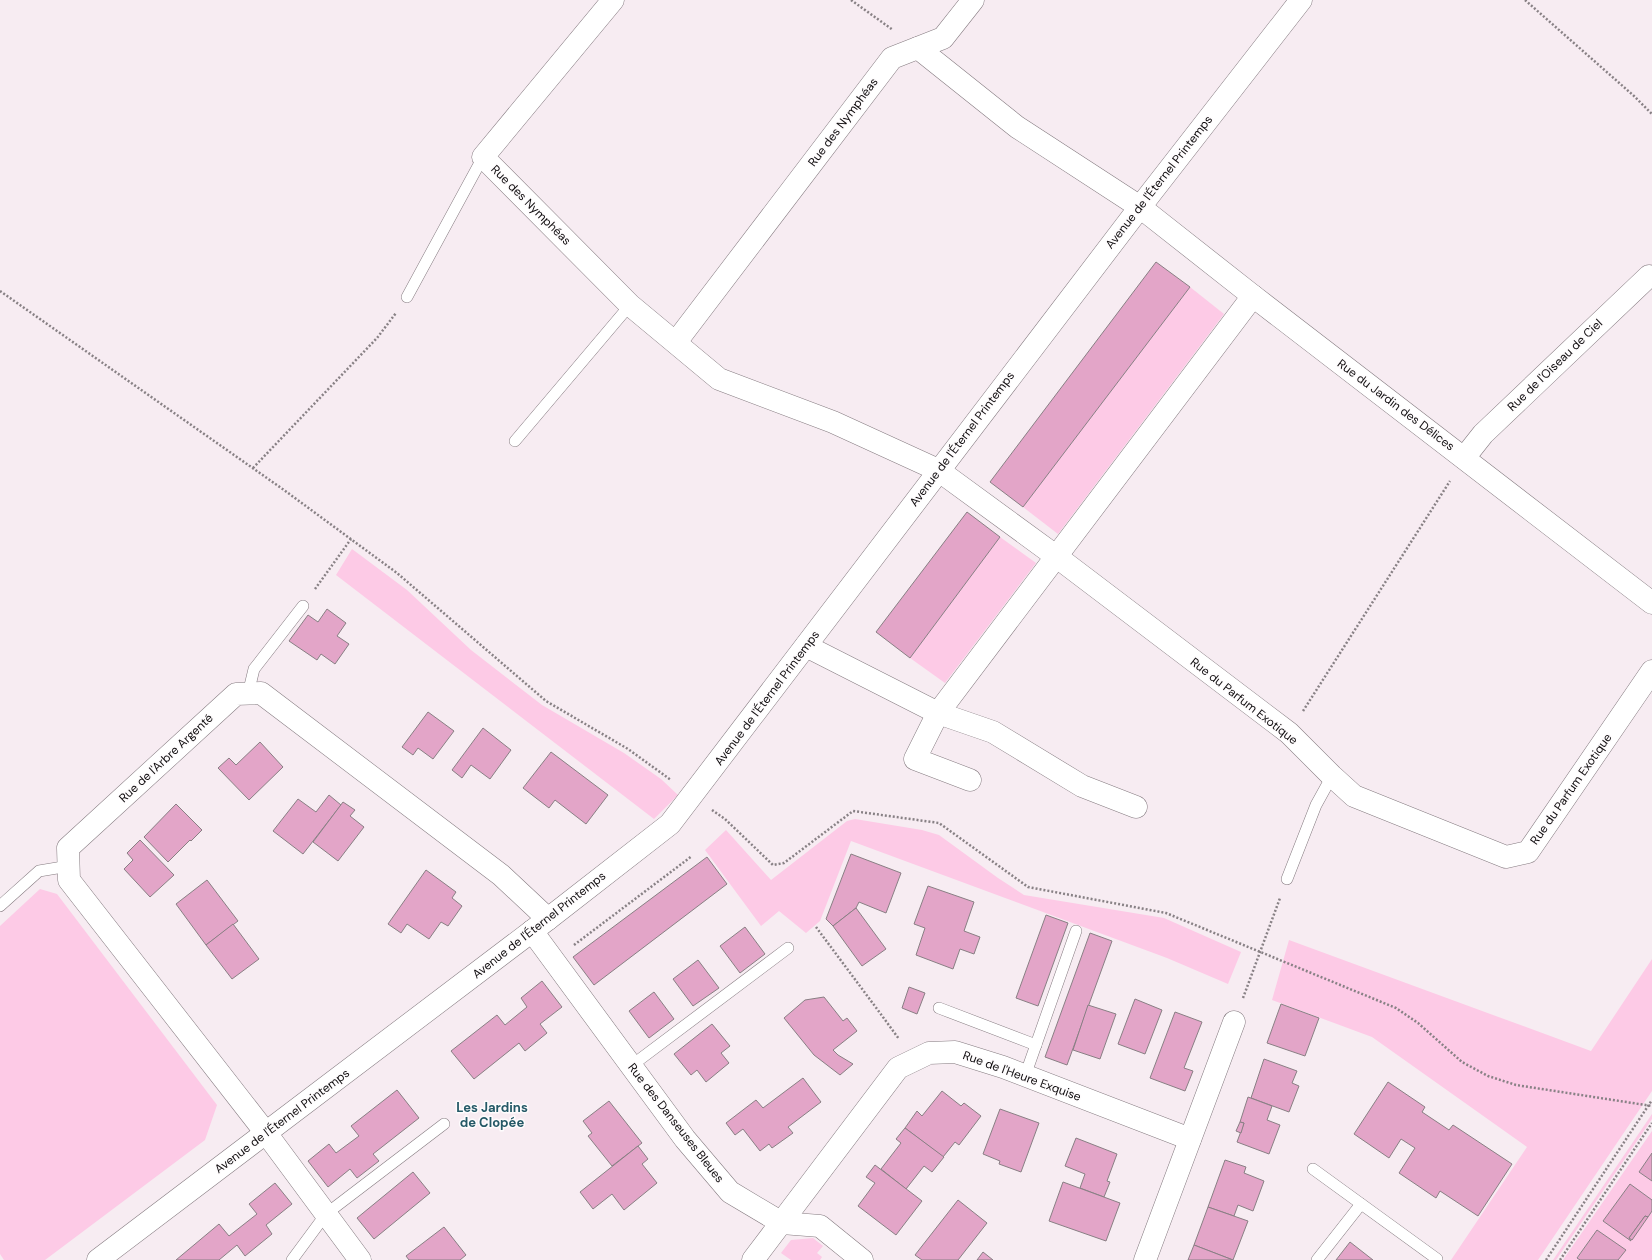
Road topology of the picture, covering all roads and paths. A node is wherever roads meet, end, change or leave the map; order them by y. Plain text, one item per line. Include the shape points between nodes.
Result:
1 (613, 0) edge
2 (852, 0) edge
3 (973, 0) edge
4 (1301, 0) edge
5 (1525, 0) edge
6 (918, 48) junction
7 (1652, 114) edge
8 (483, 157) junction
9 (1140, 207) junction
10 (1649, 276) dead end
11 (0, 290) edge
12 (1253, 296) junction
13 (407, 298) joint
14 (630, 305) junction
15 (676, 342) junction
16 (515, 441) dead end
17 (1464, 458) junction
18 (253, 468) junction
19 (938, 470) junction
20 (351, 539) junction
21 (1057, 557) junction
22 (1652, 603) edge
23 (303, 606) joint
24 (806, 646) junction
25 (1652, 671) edge
26 (248, 694) junction
27 (938, 713) junction
28 (1289, 733) junction
29 (1332, 776) junction
30 (970, 780) dead end
31 (692, 795) junction
32 (1136, 807) dead end
33 (692, 856) dead end
34 (69, 866) junction
35 (1287, 879) joint
36 (0, 906) edge
37 (540, 925) junction
38 (816, 927) dead end
39 (1076, 932) dead end
40 (788, 948) dead end
41 (1261, 952) junction
42 (553, 960) junction
43 (939, 1008) dead end
44 (1234, 1022) joint
45 (1036, 1045) junction
46 (914, 1061) junction
47 (631, 1066) junction
48 (1025, 1076) junction
49 (1652, 1100) edge
50 (1650, 1105) edge
51 (1652, 1123) edge
52 (444, 1124) dead end
53 (266, 1133) junction
54 (1190, 1138) junction
55 (1313, 1169) dead end
56 (1361, 1204) junction
57 (326, 1214) junction
58 (782, 1223) junction
59 (1437, 1259) dead end
60 (98, 1260) edge
61 (292, 1260) edge
62 (360, 1260) edge
63 (753, 1260) edge
64 (862, 1260) edge
65 (1145, 1260) edge
66 (1317, 1260) edge
67 (1546, 1260) edge
68 (1560, 1260) edge

1 - 8 street, Rue des Nymphéas
2 - 6 path
3 - 6 street, Rue des Nymphéas via 943,38
4 - 9 street, Avenue de l'Éternel Printemps
5 - 7 path
6 - 9 street via 1017,127
6 - 15 street, Rue des Nymphéas via 892,58
8 - 13 lane
8 - 14 street, Rue des Nymphéas
9 - 12 street, Rue du Jardin des Délices
9 - 19 street, Avenue de l'Éternel Printemps
10 - 17 street, Rue de l'Oiseau de Ciel via 1483,434
11 - 18 path
12 - 17 street, Rue du Jardin des Délices
12 - 21 street
13 - 18 path via 378,338
14 - 15 street, Rue des Nymphéas
14 - 16 lane
15 - 19 street, Rue des Nymphéas via 719,379 832,422
17 - 22 street, Rue du Jardin des Délices
17 - 28 path
18 - 20 path
19 - 21 street, Rue du Parfum Exotique
19 - 24 street, Avenue de l'Éternel Printemps
20 - 23 path
20 - 31 path via 397,573 546,702 628,749
21 - 27 street
21 - 28 street, Rue du Parfum Exotique
23 - 26 lane via 254,669
24 - 27 street
24 - 31 street, Avenue de l'Éternel Printemps
25 - 29 street, Rue du Parfum Exotique via 1528,852 1506,857 1354,796
26 - 34 street, Rue de l'Arbre Argenté via 236,694 68,848
26 - 37 street, Rue de l'Arbre Argenté via 261,693 501,875
27 - 30 street via 914,759
27 - 32 street via 993,732 1082,786
28 - 29 street, Rue du Parfum Exotique
29 - 35 lane via 1316,805
31 - 37 street, Avenue de l'Éternel Printemps via 670,824
31 - 41 path via 725,819 774,865 784,863 853,811 939,823 1028,887 1166,913
33 - 42 path
34 - 36 lane via 39,871
34 - 53 street, Rue de l'Arbre Argenté via 69,880
35 - 41 path
37 - 42 street, Rue des Danseuses Bleues
37 - 53 street, Avenue de l'Éternel Printemps
38 - 46 path
39 - 45 lane
40 - 47 lane
41 - 44 path
41 - 50 path via 1396,1008 1418,1023 1462,1062 1488,1076 1516,1085
42 - 47 street, Rue des Danseuses Bleues
43 - 45 lane
44 - 54 street
45 - 48 lane
46 - 48 street, Rue de l'Heure Exquise via 929,1053 955,1052
46 - 58 street, Rue de l'Heure Exquise via 898,1068
47 - 58 street, Rue des Danseuses Bleues via 685,1139 730,1192
48 - 54 street, Rue de l'Heure Exquise
49 - 50 path
50 - 67 path
51 - 68 path
52 - 57 lane
53 - 57 street
53 - 60 street, Avenue de l'Éternel Printemps
54 - 65 street
55 - 56 lane
56 - 59 lane
56 - 66 lane
57 - 61 lane
57 - 62 street
58 - 63 street, Rue de l'Heure Exquise
58 - 64 street, Rue des Danseuses Bleues via 820,1226

